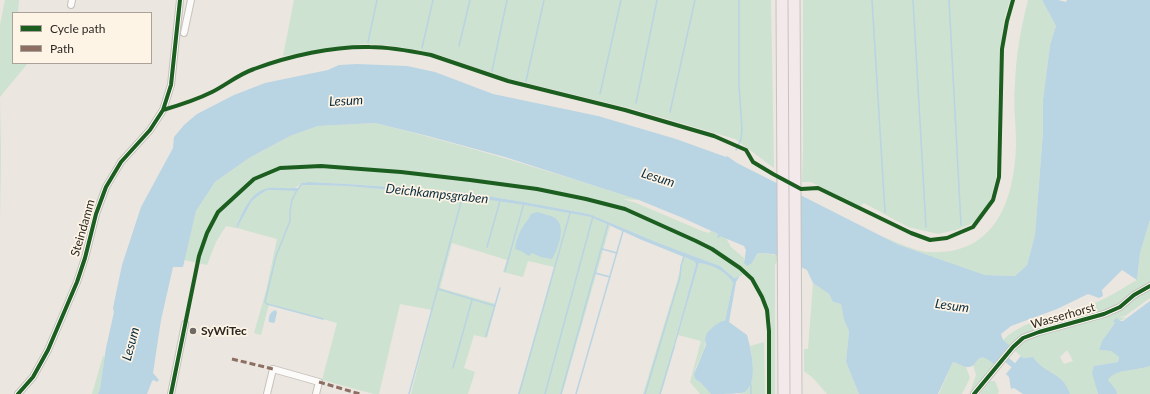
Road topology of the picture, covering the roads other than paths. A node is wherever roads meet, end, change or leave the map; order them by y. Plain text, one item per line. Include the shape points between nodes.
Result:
1 (180, 0) edge
2 (191, 0) edge
3 (782, 0) edge
4 (794, 0) edge
5 (184, 33) dead end
6 (1150, 286) edge
7 (185, 324) dead end
8 (18, 394) edge
9 (171, 394) edge
10 (267, 394) edge
11 (316, 394) edge
12 (784, 394) edge
13 (796, 394) edge
14 (974, 394) edge

1 - 8 street, Steindamm via 171,85 163,110 150,130 121,162 106,187 77,282 48,350 33,377
2 - 5 street
3 - 12 highway
4 - 13 highway
6 - 14 street, Wasserhorst via 1120,307 1104,314 1024,338 1013,347
7 - 9 street
10 - 11 street via 273,369 319,382

